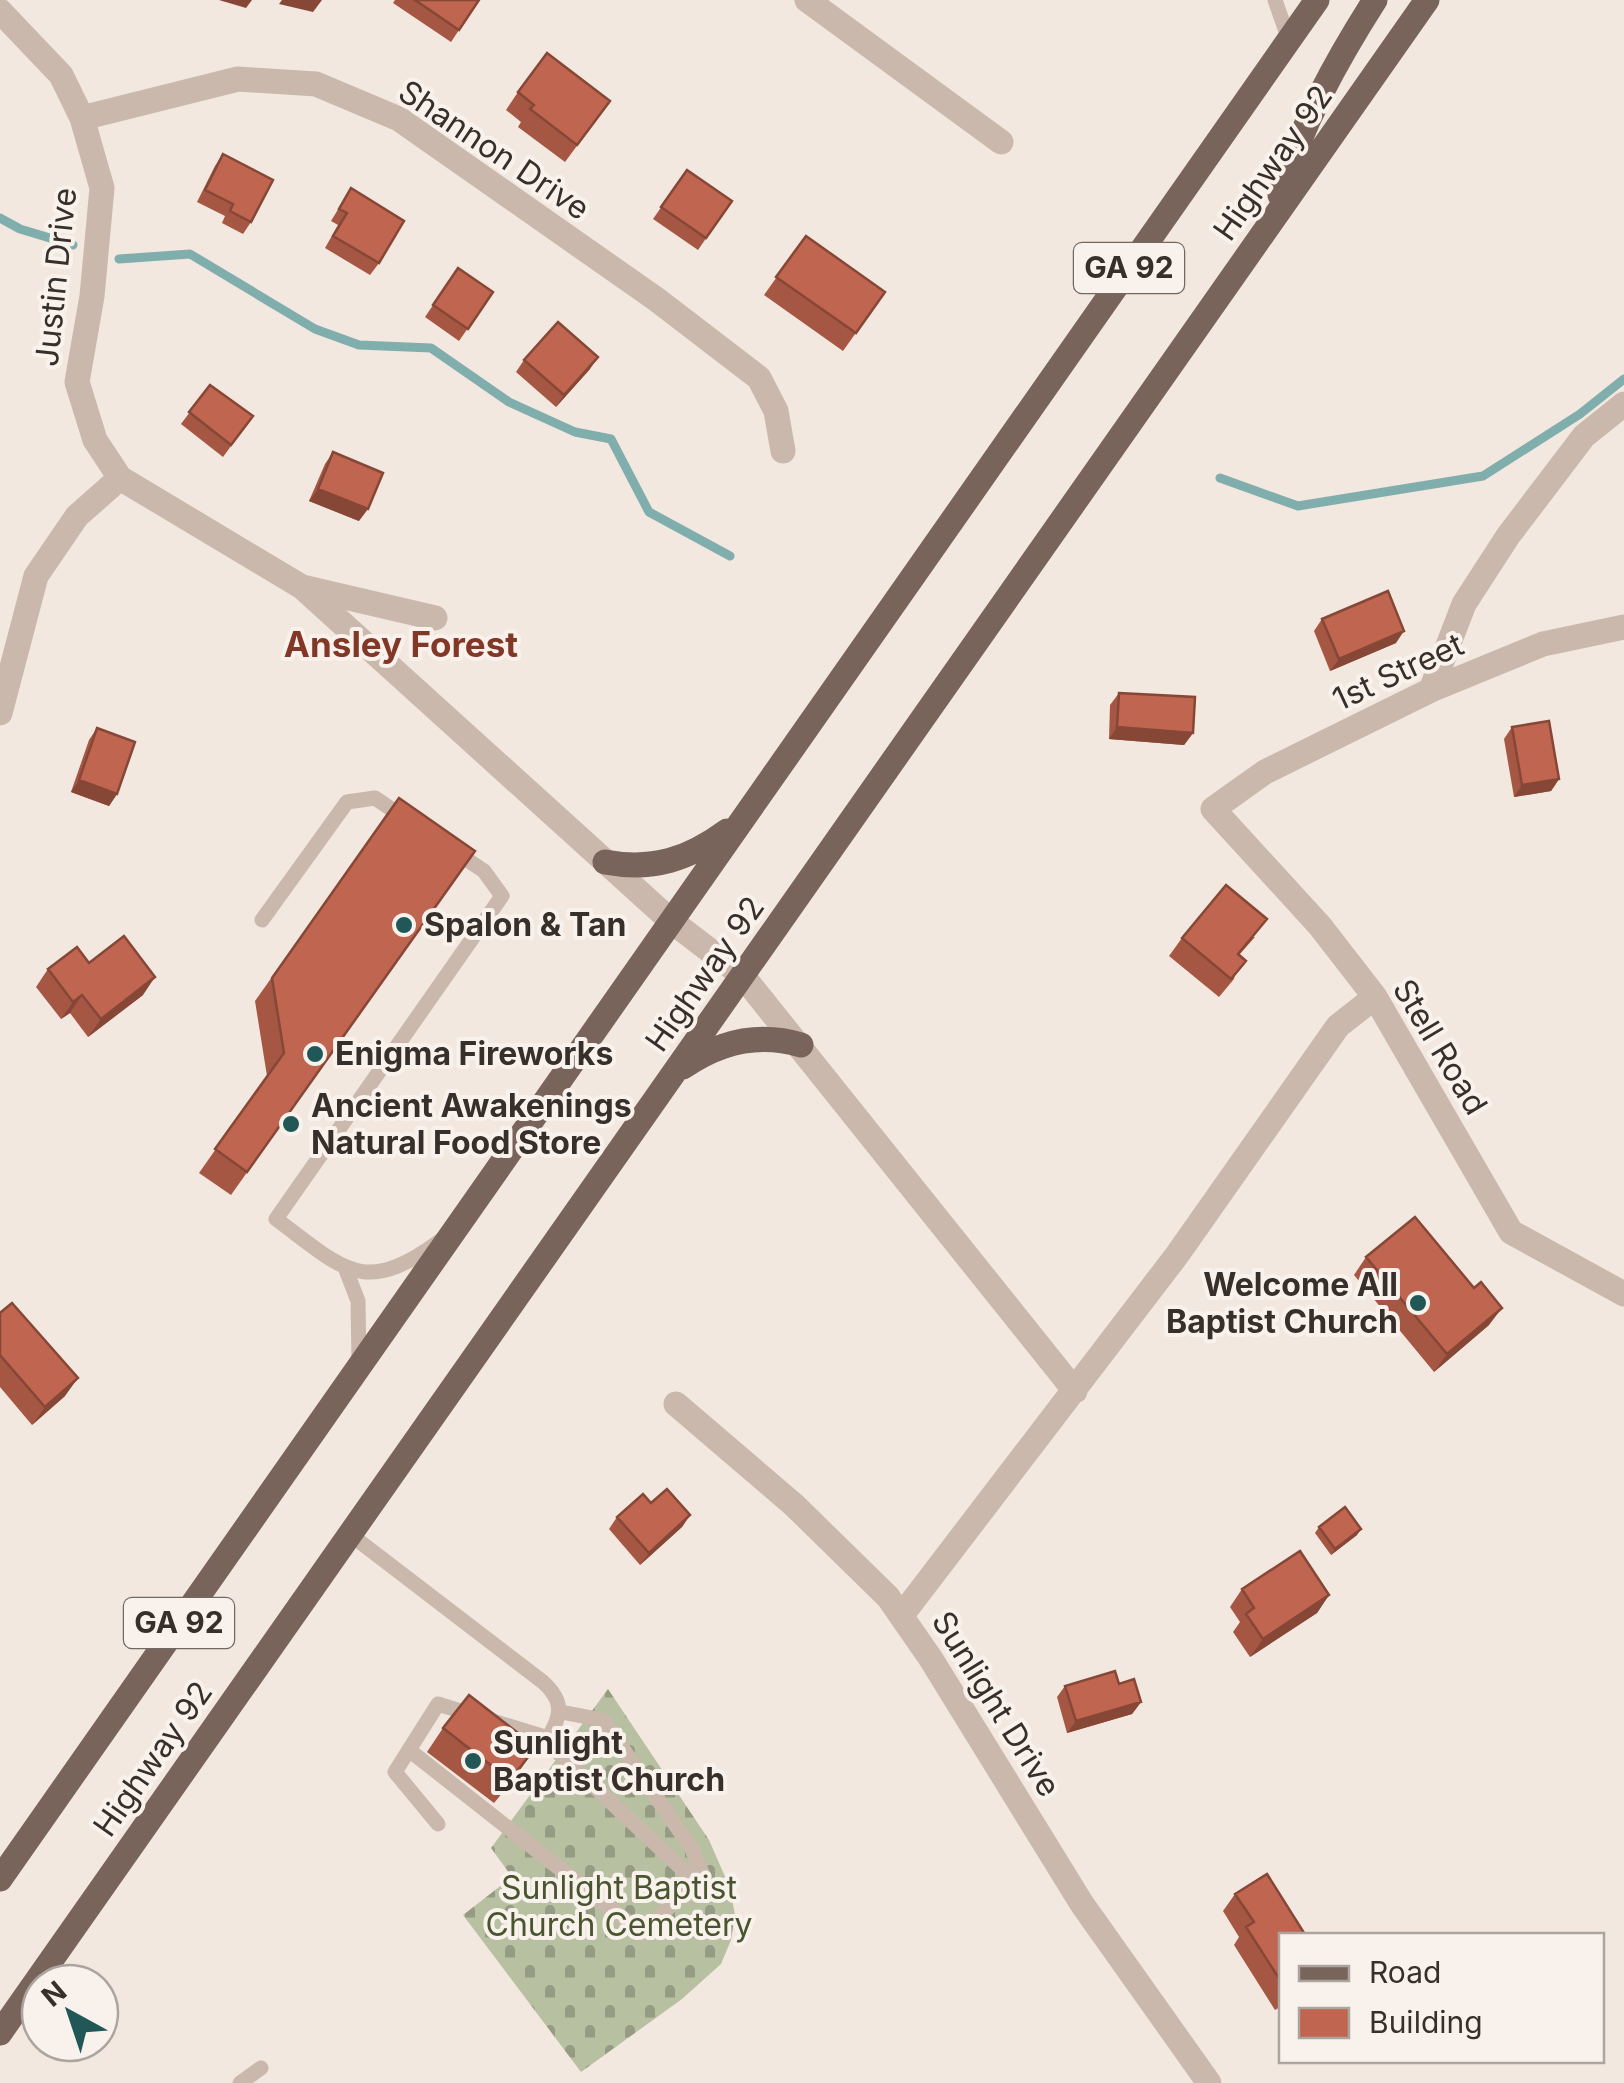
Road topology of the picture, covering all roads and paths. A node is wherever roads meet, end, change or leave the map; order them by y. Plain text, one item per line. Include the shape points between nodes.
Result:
1 (807, 0) edge
2 (1276, 0) edge
3 (1316, 0) edge
4 (1375, 0) edge
5 (1427, 0) edge
6 (0, 11) edge
7 (1289, 40) junction
8 (82, 118) junction
9 (1001, 142) dead end
10 (1272, 219) junction
11 (1624, 404) edge
12 (783, 452) dead end
13 (120, 478) junction
14 (302, 587) junction
15 (435, 618) dead end
16 (1624, 627) edge
17 (1431, 690) junction
18 (0, 714) edge
19 (1213, 809) joint
20 (746, 815) junction
21 (422, 830) edge
22 (437, 840) edge
23 (606, 862) junction
24 (262, 920) dead end
25 (671, 922) junction
26 (742, 976) junction
27 (1375, 997) junction
28 (801, 1045) junction
29 (675, 1072) junction
30 (456, 1228) junction
31 (346, 1270) junction
32 (1624, 1294) edge
33 (358, 1368) junction
34 (1075, 1391) junction
35 (676, 1404) dead end
36 (351, 1535) junction
37 (902, 1615) junction
38 (560, 1712) junction
39 (548, 1738) junction
40 (408, 1750) junction
41 (438, 1824) dead end
42 (0, 1879) edge
43 (694, 1880) junction
44 (0, 2032) edge
45 (262, 2068) dead end
46 (240, 2083) edge
47 (1209, 2083) edge

1 - 9 street
2 - 7 lane
3 - 7 main road, Highway 92 / GA 92
4 - 10 main road via 1308,122
5 - 10 main road, Highway 92 / GA 92
6 - 8 street, Justin Drive via 62,74
7 - 20 main road, Highway 92 / GA 92
8 - 12 street, Shannon Drive via 238,79 316,84 399,119 758,378 776,411
8 - 13 street, Justin Drive via 102,188 77,382 96,440
10 - 26 main road, Highway 92 / GA 92
11 - 17 street via 1584,436 1508,536 1464,604
13 - 14 street, Justin Drive
13 - 18 street via 77,516 36,576
14 - 15 street, Justin Drive
14 - 23 street, Justin Drive
16 - 17 street, 1st Street via 1543,644
17 - 19 street, 1st Street via 1265,772
19 - 27 street, Stell Road
20 - 23 main road via 685,858 641,867
20 - 25 main road, Highway 92 / GA 92
21 - 24 lane via 375,798 347,802
22 - 31 lane via 484,871 502,896 276,1220
23 - 25 street, Justin Drive
25 - 26 street
25 - 30 main road, Highway 92 / GA 92
26 - 28 street
26 - 29 main road, Highway 92 / GA 92
27 - 32 street, Stell Road via 1511,1232
27 - 34 street via 1338,1026
28 - 29 main road via 737,1041
28 - 34 street
29 - 36 main road, Highway 92 / GA 92
30 - 31 lane via 398,1268
30 - 33 main road, Highway 92 / GA 92
31 - 33 lane via 358,1302
33 - 42 main road, Highway 92 / GA 92
34 - 37 street
35 - 37 street, Sunlight Drive via 794,1506
36 - 38 lane via 543,1682
36 - 44 main road, Highway 92 / GA 92
37 - 47 street, Sunlight Drive via 1082,1904
38 - 39 lane
38 - 43 lane via 602,1720 692,1849 702,1872
39 - 40 lane via 438,1704
39 - 43 lane
40 - 41 lane via 394,1772
40 - 43 lane via 643,1934
45 - 46 lane

